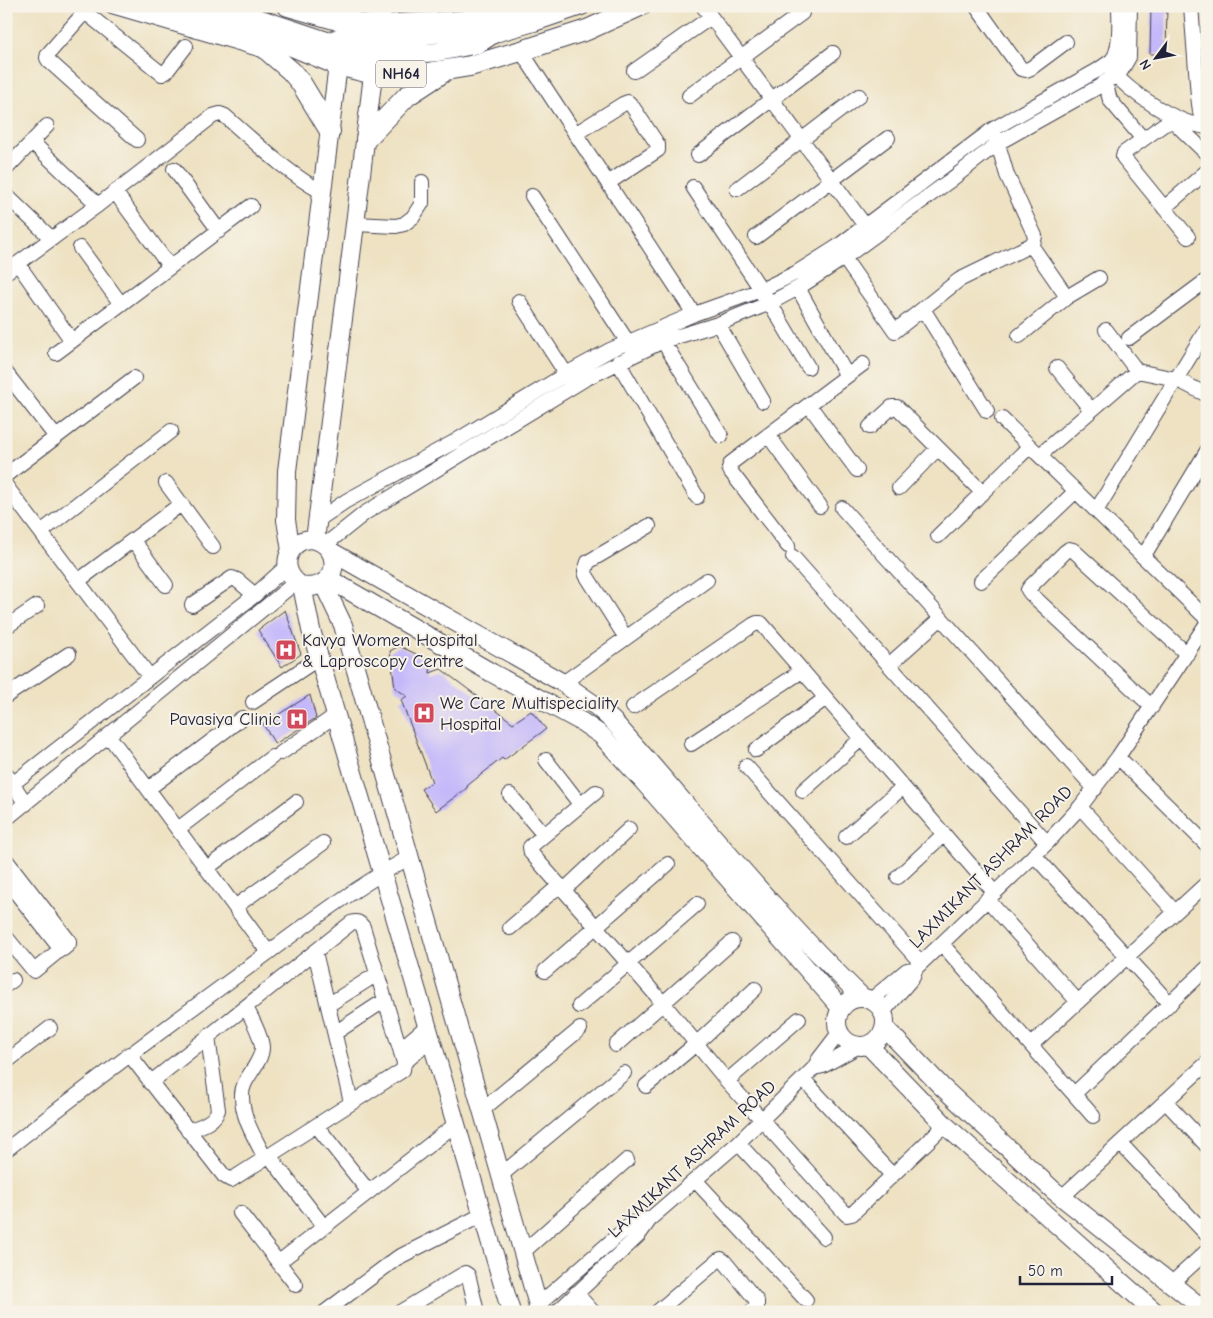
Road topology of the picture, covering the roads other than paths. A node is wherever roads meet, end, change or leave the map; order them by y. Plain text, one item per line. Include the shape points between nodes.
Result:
1 (112, 6) edge
2 (162, 6) edge
3 (222, 6) edge
4 (288, 6) edge
5 (450, 6) edge
6 (581, 6) edge
7 (640, 6) edge
8 (976, 6) edge
9 (1119, 6) edge
10 (1130, 6) edge
11 (1191, 6) edge
12 (126, 8) edge
13 (524, 8) edge
14 (87, 9) edge
15 (707, 11) edge
16 (802, 13) dead end
17 (490, 25) junction
18 (256, 31) junction
19 (344, 37) edge
20 (378, 40) edge
21 (1066, 42) dead end
22 (186, 46) dead end
23 (521, 51) junction
24 (269, 52) junction
25 (833, 53) dead end
26 (741, 57) junction
27 (1106, 64) junction
28 (448, 70) junction
29 (634, 70) dead end
30 (1110, 79) junction
31 (689, 96) dead end
32 (859, 96) dead end
33 (772, 99) junction
34 (47, 126) dead end
35 (1201, 128) edge
36 (993, 129) junction
37 (330, 131) junction
38 (575, 134) junction
39 (888, 138) dead end
40 (366, 139) junction
41 (1143, 139) junction
42 (137, 140) dead end
43 (802, 140) junction
44 (32, 142) junction
45 (998, 143) junction
46 (698, 154) dead end
47 (1207, 154) edge
48 (6, 169) edge
49 (174, 169) dead end
50 (1207, 171) edge
51 (832, 180) junction
52 (422, 182) dead end
53 (608, 183) junction
54 (693, 188) dead end
55 (737, 189) dead end
56 (115, 192) junction
57 (322, 192) junction
58 (6, 195) edge
59 (532, 196) dead end
60 (98, 205) junction
61 (251, 206) dead end
62 (1164, 208) junction
63 (356, 224) junction
64 (865, 225) junction
65 (219, 230) junction
66 (756, 237) dead end
67 (873, 237) junction
68 (1188, 237) dead end
69 (52, 239) junction
70 (1031, 245) junction
71 (80, 248) dead end
72 (844, 258) junction
73 (18, 264) junction
74 (170, 267) junction
75 (6, 272) edge
76 (1099, 278) dead end
77 (1207, 280) edge
78 (798, 288) junction
79 (761, 290) junction
80 (1067, 297) junction
81 (519, 301) dead end
82 (770, 303) junction
83 (121, 304) junction
84 (923, 310) junction
85 (694, 314) junction
86 (718, 324) junction
87 (1106, 330) dead end
88 (1206, 330) edge
89 (1019, 336) dead end
90 (1129, 338) dead end
91 (72, 341) junction
92 (663, 341) junction
93 (632, 348) junction
94 (56, 353) dead end
95 (618, 362) junction
96 (863, 364) dead end
97 (808, 367) dead end
98 (1057, 368) dead end
99 (1137, 371) junction
100 (6, 373) edge
101 (566, 374) junction
102 (847, 376) junction
103 (134, 378) dead end
104 (1176, 379) junction
105 (573, 386) junction
106 (1207, 395) edge
107 (762, 401) dead end
108 (809, 405) junction
109 (1092, 410) junction
110 (987, 411) dead end
111 (1002, 419) dead end
112 (870, 427) dead end
113 (171, 431) dead end
114 (768, 435) junction
115 (721, 436) dead end
116 (56, 437) junction
117 (938, 448) junction
118 (1035, 451) junction
119 (1207, 451) edge
120 (857, 470) dead end
121 (6, 475) edge
122 (166, 483) dead end
123 (6, 486) edge
124 (899, 488) dead end
125 (1076, 491) junction
126 (983, 493) junction
127 (697, 497) dead end
128 (181, 504) junction
129 (820, 506) dead end
130 (842, 508) dead end
131 (1096, 511) junction
132 (318, 520) junction
133 (649, 526) dead end
134 (41, 532) junction
135 (938, 536) dead end
136 (133, 540) junction
137 (323, 546) junction
138 (213, 547) dead end
139 (1143, 557) junction
140 (289, 558) junction
141 (707, 580) dead end
142 (78, 581) junction
143 (326, 581) junction
144 (981, 581) dead end
145 (299, 584) junction
146 (166, 585) dead end
147 (255, 595) junction
148 (192, 605) dead end
149 (37, 606) dead end
150 (941, 618) junction
151 (1206, 623) edge
152 (6, 627) edge
153 (626, 638) junction
154 (68, 654) dead end
155 (1186, 654) junction
156 (319, 658) junction
157 (889, 665) junction
158 (802, 671) junction
159 (150, 677) junction
160 (563, 683) junction
161 (6, 696) edge
162 (826, 698) junction
163 (253, 702) dead end
164 (634, 707) dead end
165 (1152, 707) junction
166 (336, 715) junction
167 (242, 718) dead end
168 (109, 736) junction
169 (861, 739) junction
170 (691, 744) dead end
171 (756, 750) dead end
172 (1118, 757) junction
173 (546, 760) dead end
174 (746, 766) dead end
175 (9, 782) edge
176 (903, 787) junction
177 (148, 788) junction
178 (1094, 789) junction
179 (803, 791) dead end
180 (596, 792) dead end
181 (510, 796) dead end
182 (296, 802) dead end
183 (26, 804) junction
184 (580, 804) junction
185 (1080, 807) junction
186 (6, 819) edge
187 (178, 829) junction
188 (630, 829) dead end
189 (944, 834) junction
190 (544, 835) junction
191 (846, 837) dead end
192 (324, 843) dead end
193 (1047, 843) junction
194 (1207, 845) edge
195 (1034, 855) junction
196 (410, 857) junction
197 (6, 860) edge
198 (668, 864) dead end
199 (206, 868) junction
200 (382, 872) junction
201 (898, 877) dead end
202 (6, 880) edge
203 (1207, 883) edge
204 (562, 888) junction
205 (991, 896) junction
206 (697, 904) dead end
207 (235, 907) junction
208 (1175, 912) junction
209 (596, 925) junction
210 (510, 928) dead end
211 (6, 937) edge
212 (732, 942) dead end
213 (942, 944) junction
214 (61, 949) junction
215 (268, 952) junction
216 (315, 952) junction
217 (1127, 957) junction
218 (629, 964) junction
219 (918, 965) junction
220 (1207, 968) edge
221 (545, 972) dead end
222 (377, 974) junction
223 (755, 989) dead end
224 (385, 1000) junction
225 (1078, 1002) junction
226 (662, 1003) junction
227 (1170, 1004) junction
228 (328, 1005) junction
229 (579, 1006) dead end
230 (246, 1007) junction
231 (841, 1008) junction
232 (875, 1009) junction
233 (799, 1019) dead end
234 (50, 1028) dead end
235 (580, 1029) dead end
236 (839, 1032) junction
237 (334, 1033) junction
238 (429, 1033) junction
239 (208, 1037) junction
240 (696, 1044) junction
241 (616, 1045) dead end
242 (1031, 1045) junction
243 (864, 1046) junction
244 (400, 1049) junction
245 (129, 1054) junction
246 (6, 1062) edge
247 (404, 1063) junction
248 (1207, 1063) edge
249 (814, 1068) junction
250 (624, 1073) dead end
251 (803, 1079) junction
252 (727, 1081) junction
253 (150, 1083) junction
254 (646, 1086) dead end
255 (1074, 1094) junction
256 (1165, 1101) junction
257 (351, 1102) junction
258 (482, 1110) junction
259 (1093, 1116) dead end
260 (762, 1121) junction
261 (456, 1124) junction
262 (945, 1125) junction
263 (320, 1130) dead end
264 (188, 1131) junction
265 (738, 1143) junction
266 (1120, 1143) junction
267 (1207, 1146) edge
268 (6, 1150) edge
269 (269, 1160) junction
270 (626, 1160) dead end
271 (501, 1175) junction
272 (892, 1175) junction
273 (696, 1181) junction
274 (369, 1192) junction
275 (1062, 1197) junction
276 (240, 1213) dead end
277 (482, 1215) junction
278 (651, 1218) junction
279 (324, 1227) junction
280 (1207, 1234) edge
281 (824, 1237) dead end
282 (1207, 1251) edge
283 (523, 1252) junction
284 (279, 1262) junction
285 (1172, 1283) junction
286 (296, 1286) dead end
287 (576, 1293) junction
288 (806, 1300) dead end
289 (538, 1310) edge
290 (325, 1312) edge
291 (400, 1312) edge
292 (478, 1312) edge
293 (510, 1312) edge
294 (557, 1312) edge
295 (593, 1312) edge
296 (657, 1312) edge
297 (751, 1312) edge
298 (1155, 1312) edge
299 (1206, 1312) edge

1 - 12 street
2 - 18 highway, NH64
3 - 19 main road via 327,41
4 - 19 highway, NH64
5 - 17 highway
6 - 17 main road via 534,22
7 - 23 highway, NH64 via 587,30
8 - 21 street via 1021,69 1031,68
9 - 27 street via 1118,46 1116,54
10 - 30 street via 1129,57 1126,65
11 - 35 street
12 - 24 street
13 - 17 highway, NH64
14 - 22 street via 162,74
14 - 42 street via 47,58
15 - 26 street
15 - 29 street
16 - 26 street
17 - 20 highway, NH64 via 460,22
17 - 20 main road via 478,44 438,52
18 - 19 highway, NH64
18 - 24 highway
19 - 20 highway, NH64
19 - 20 highway, NH64
19 - 37 main road
20 - 28 highway, NH64 via 421,74
20 - 40 main road
23 - 28 highway, NH64
23 - 38 street
24 - 37 highway via 297,78
25 - 33 street
26 - 31 street
26 - 33 street
27 - 30 street
27 - 36 street
28 - 40 highway via 407,96
30 - 35 street
30 - 41 street via 1110,100
30 - 45 street
32 - 43 street
33 - 43 street
33 - 46 street
34 - 44 street
36 - 45 street
36 - 64 street
37 - 57 main road
38 - 53 street
38 - 53 street via 623,104 628,102 632,106 658,150
39 - 51 street
40 - 63 main road
41 - 47 street via 1170,122 1175,123
41 - 62 street via 1123,157
43 - 51 street
43 - 55 street
44 - 48 street
44 - 60 street
45 - 67 street
45 - 70 street via 1006,175 1035,236
49 - 65 street
50 - 62 street
51 - 64 street
51 - 66 street
52 - 63 street via 422,203 404,224
53 - 85 street
54 - 79 street
56 - 57 street via 213,116 220,114 300,180
56 - 60 street
56 - 74 street
57 - 140 main road via 287,472
58 - 69 street
59 - 93 street
60 - 69 street
61 - 65 street
62 - 68 street
63 - 132 main road
64 - 67 street
64 - 79 street via 796,273
65 - 74 street
67 - 72 street
69 - 73 street
70 - 80 street
70 - 84 street via 965,276
71 - 83 street
72 - 78 street
72 - 84 street via 896,331
73 - 75 street
73 - 91 street
74 - 83 street
76 - 80 street
77 - 90 street
78 - 82 street
78 - 102 street
79 - 82 street
79 - 85 street
80 - 89 street
81 - 101 street
82 - 86 street
82 - 97 street
83 - 91 street
84 - 110 street
85 - 93 street
86 - 92 street
86 - 107 street
87 - 99 street
88 - 104 street
91 - 94 street
92 - 93 street
92 - 115 street
93 - 95 street
93 - 101 street
95 - 105 street
95 - 127 street
96 - 102 street
98 - 109 street
99 - 104 street
99 - 109 street
100 - 116 street
101 - 105 street
101 - 132 street
102 - 108 street
103 - 116 street
104 - 106 street
104 - 131 street
105 - 137 street via 365,513
108 - 114 street
108 - 120 street
109 - 118 street
111 - 118 street
112 - 117 street via 895,406
113 - 134 street
114 - 129 street
114 - 157 street via 731,463 729,468 790,552
116 - 121 street
117 - 124 street
117 - 126 street
118 - 125 street
118 - 126 street
119 - 139 street
122 - 128 street
123 - 134 street
125 - 131 street
125 - 144 street
126 - 135 street
128 - 136 street
128 - 138 street
130 - 150 street
131 - 139 street
132 - 137 main road
133 - 153 street via 586,566 586,575
134 - 142 street
136 - 142 street
136 - 146 street
137 - 140 main road via 301,542
137 - 143 main road via 334,565
137 - 160 main road
139 - 151 street
140 - 145 main road via 288,572
140 - 147 street
141 - 153 street
142 - 159 street
143 - 145 main road via 313,587
143 - 196 main road via 343,626
143 - 231 main road via 601,735
145 - 156 main road
145 - 168 street
147 - 148 street via 232,578
147 - 159 street
149 - 152 street
150 - 157 street
150 - 178 street
151 - 155 street, LAXMIKANT ASHRAM ROAD
153 - 160 street
154 - 161 street
155 - 165 street, LAXMIKANT ASHRAM ROAD
155 - 165 street via 1073,550 1065,552 1028,590
156 - 163 street
156 - 166 main road
157 - 193 street
158 - 162 street
158 - 164 street via 757,622
158 - 170 street
159 - 175 street
160 - 232 main road via 613,721 832,969
162 - 169 street
162 - 171 street
165 - 172 street, LAXMIKANT ASHRAM ROAD
166 - 187 street
166 - 200 main road
167 - 177 street
168 - 177 street
168 - 183 street
169 - 176 street
169 - 179 street
172 - 178 street, LAXMIKANT ASHRAM ROAD
172 - 194 street
173 - 184 street
174 - 219 street
175 - 183 street
176 - 189 street
176 - 191 street
177 - 187 street
178 - 185 street, LAXMIKANT ASHRAM ROAD
180 - 184 street
181 - 190 street
182 - 199 street
183 - 186 street
184 - 190 street
185 - 193 street, LAXMIKANT ASHRAM ROAD
185 - 208 street
187 - 199 street
188 - 204 street
189 - 201 street
189 - 205 street
190 - 204 street via 529,850
192 - 207 street
193 - 195 street, LAXMIKANT ASHRAM ROAD
195 - 205 street, LAXMIKANT ASHRAM ROAD
195 - 217 street
196 - 200 street
196 - 258 main road
197 - 214 street via 69,941
198 - 209 street
199 - 207 street
200 - 215 street
200 - 238 main road
202 - 214 street
203 - 208 street
204 - 209 street
204 - 210 street
205 - 213 street, LAXMIKANT ASHRAM ROAD
205 - 225 street
206 - 218 street
207 - 215 street
208 - 217 street
209 - 218 street
209 - 221 street
211 - 214 street via 34,971
212 - 226 street
213 - 219 street, LAXMIKANT ASHRAM ROAD
213 - 242 street
215 - 245 street
216 - 222 street via 351,924 359,923
216 - 228 street
216 - 230 street
217 - 225 street
217 - 227 street
218 - 226 street
218 - 229 street
219 - 232 street, LAXMIKANT ASHRAM ROAD via 907,970
220 - 227 street
222 - 224 street
222 - 228 street
223 - 240 street
224 - 237 street
224 - 244 street
225 - 242 street
226 - 240 street
226 - 241 street
227 - 255 street
228 - 237 street
230 - 239 street
230 - 269 street via 262,1047 243,1087 243,1110
231 - 232 main road via 854,999
231 - 236 main road via 837,1024
232 - 243 main road via 881,1036
232 - 275 main road via 941,1086
233 - 252 street
234 - 246 street
235 - 258 street
236 - 243 main road via 851,1044
236 - 249 street
237 - 257 street
238 - 244 street
238 - 247 street
238 - 261 main road
239 - 253 street
239 - 264 street via 218,1110 211,1121
240 - 252 street
240 - 254 street
242 - 255 street
243 - 249 street, LAXMIKANT ASHRAM ROAD
243 - 262 main road
244 - 247 street
245 - 253 street
245 - 268 street
247 - 257 street via 400,1073
248 - 256 street
249 - 251 street, LAXMIKANT ASHRAM ROAD
250 - 271 street
251 - 260 street, LAXMIKANT ASHRAM ROAD
251 - 272 street
252 - 260 street
253 - 264 street
255 - 259 street
256 - 266 street
256 - 267 street
257 - 269 street
258 - 271 main road
260 - 265 street, LAXMIKANT ASHRAM ROAD
260 - 272 street via 847,1215 852,1214
261 - 274 street
261 - 277 main road
262 - 272 street
262 - 298 main road
263 - 274 street
264 - 269 street via 227,1179 231,1180
265 - 273 street, LAXMIKANT ASHRAM ROAD
265 - 281 street
266 - 275 street
266 - 280 street
269 - 279 street
270 - 283 street
271 - 283 main road
273 - 278 street, LAXMIKANT ASHRAM ROAD
273 - 288 street
274 - 279 street
275 - 285 main road
276 - 284 street
277 - 290 street via 392,1262
277 - 293 main road
278 - 287 street, LAXMIKANT ASHRAM ROAD via 638,1236
278 - 289 street via 632,1223
279 - 284 street
282 - 285 street
283 - 289 main road
284 - 286 street
285 - 299 main road
287 - 294 street, LAXMIKANT ASHRAM ROAD
287 - 295 street
291 - 292 street via 464,1273 468,1275
296 - 297 street via 721,1259 758,1301

